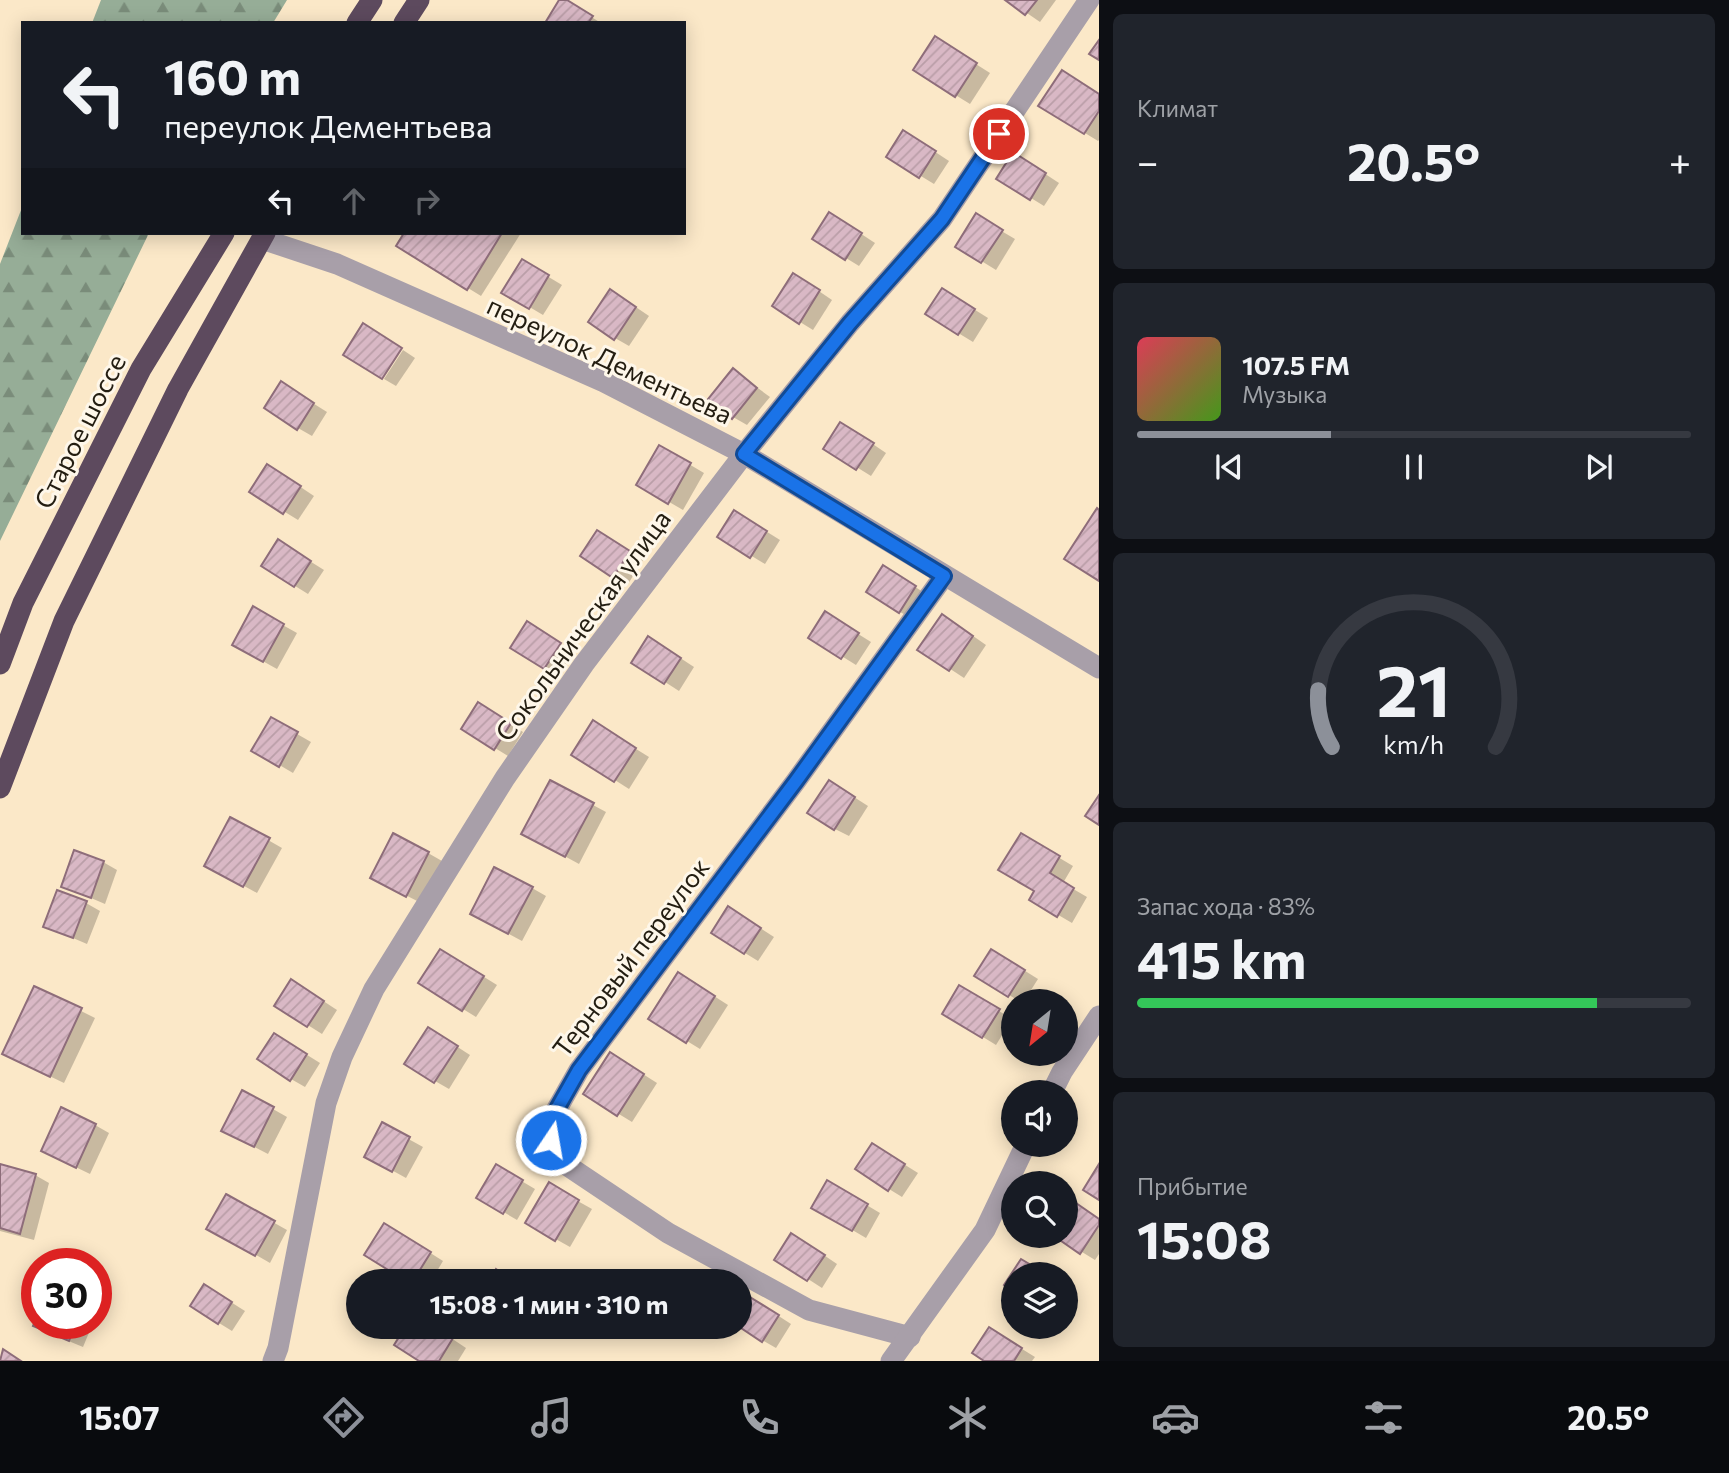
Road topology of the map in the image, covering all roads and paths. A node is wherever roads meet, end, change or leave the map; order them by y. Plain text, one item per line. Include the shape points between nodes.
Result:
1 (372, 0) edge
2 (419, 0) edge
3 (1089, 0) edge
4 (358, 21) edge
5 (405, 21) edge
6 (223, 235) edge
7 (263, 236) edge
8 (744, 454) junction
9 (944, 576) junction
10 (0, 664) edge
11 (1099, 668) edge
12 (0, 788) edge
13 (1099, 1016) edge
14 (1058, 1080) edge
15 (1020, 1157) edge
16 (910, 1338) junction
17 (273, 1361) edge
18 (891, 1361) edge

1 - 4 highway
2 - 5 highway
3 - 8 street, Сокольническая улица via 942,219
6 - 10 highway, Старое шоссе via 141,369 23,603
7 - 8 street, переулок Дементьева via 604,382
7 - 12 highway via 178,389 64,621
8 - 9 street, переулок Дементьева
8 - 17 street, Сокольническая улица via 544,721 374,989 326,1103
9 - 11 street, переулок Дементьева
9 - 16 street, Терновый переулок via 579,1070 549,1123 553,1156 668,1233 809,1310
13 - 14 street
15 - 16 street via 985,1230
16 - 18 street

